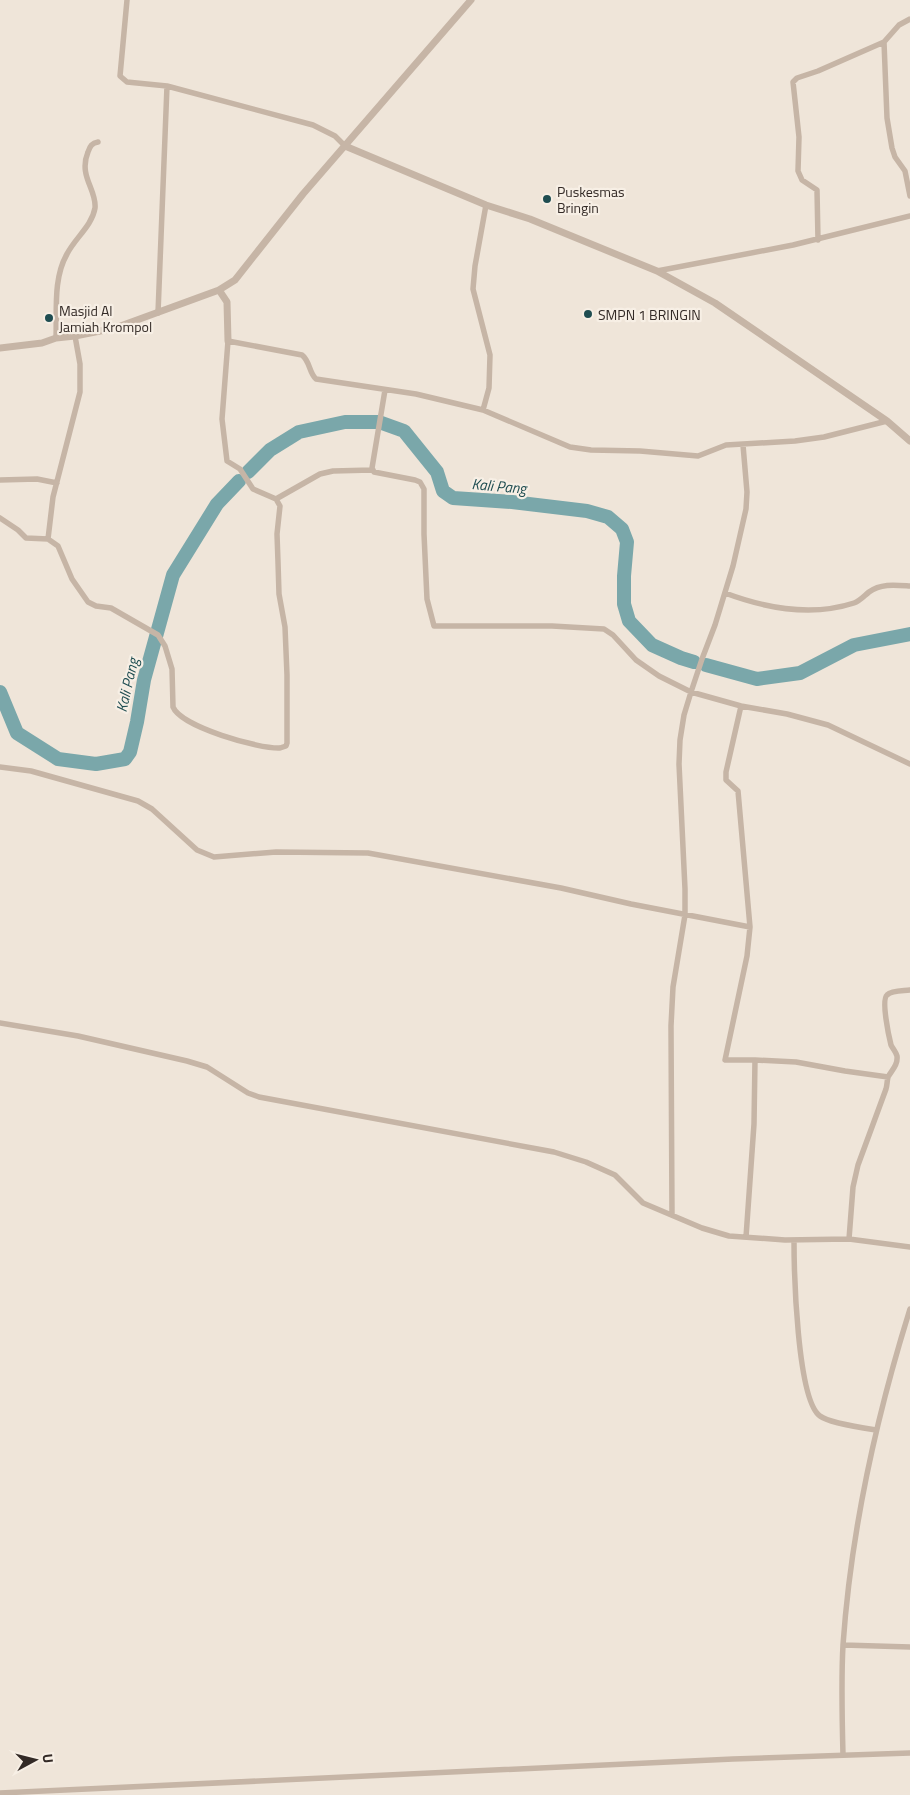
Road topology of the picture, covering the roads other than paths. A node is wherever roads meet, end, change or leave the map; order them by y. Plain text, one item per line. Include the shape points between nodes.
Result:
1 (127, 0) edge
2 (471, 0) edge
3 (910, 19) edge
4 (884, 42) junction
5 (167, 86) junction
6 (98, 142) dead end
7 (344, 146) junction
8 (910, 196) edge
9 (486, 205) junction
10 (910, 216) edge
11 (818, 240) junction
12 (657, 271) junction
13 (219, 290) junction
14 (158, 313) junction
15 (75, 336) junction
16 (56, 338) junction
17 (228, 341) junction
18 (0, 348) edge
19 (385, 390) junction
20 (483, 410) junction
21 (888, 421) junction
22 (910, 441) edge
23 (743, 445) junction
24 (372, 470) junction
25 (0, 480) edge
26 (57, 483) junction
27 (276, 499) junction
28 (0, 518) edge
29 (48, 539) junction
30 (910, 586) edge
31 (725, 593) junction
32 (691, 692) junction
33 (741, 706) junction
34 (910, 764) edge
35 (0, 767) edge
36 (685, 916) junction
37 (750, 927) junction
38 (910, 990) edge
39 (0, 1023) edge
40 (755, 1060) junction
41 (888, 1077) junction
42 (672, 1215) junction
43 (746, 1237) junction
44 (849, 1239) junction
45 (794, 1240) junction
46 (910, 1247) edge
47 (910, 1309) edge
48 (907, 1326) edge
49 (876, 1430) junction
50 (843, 1645) junction
51 (910, 1647) edge
52 (910, 1753) edge
53 (843, 1755) junction
54 (0, 1793) edge

1 - 5 street via 120,76 127,82
2 - 7 street
3 - 4 street via 899,25
4 - 8 street via 887,118 892,148 905,171
4 - 11 street via 793,82 799,137 798,171 802,180 818,194
5 - 7 street via 313,125 335,136
5 - 14 street
6 - 16 street via 90,146 85,173 95,206 92,218 66,254 59,275
7 - 9 street
7 - 13 street via 235,280
9 - 12 street via 530,219
9 - 20 street via 473,289 490,355 489,388
10 - 11 street
11 - 12 street
12 - 21 street via 715,304
13 - 14 street
13 - 17 street via 227,302
14 - 15 street via 115,328
15 - 16 street
15 - 26 street via 80,392
16 - 18 street
17 - 19 street via 302,355 316,379
17 - 27 street via 222,418 227,461 240,469 252,489
19 - 20 street
19 - 24 street
20 - 23 street via 562,444 590,450 698,456 726,445
21 - 22 street
21 - 23 street via 824,437
23 - 31 street via 746,509
24 - 27 street via 320,474
24 - 32 street via 415,480 424,490 427,599 434,626 604,629 636,660
25 - 26 street via 37,479
26 - 29 street
27 - 29 street via 280,506 277,534 279,594 285,628 287,675 287,742 280,748 246,743 192,723 176,713 172,669 158,635 111,608 88,602 72,579 58,546
28 - 29 street via 26,538
30 - 31 street via 880,587 856,602 807,610 768,607
31 - 32 street
32 - 33 street
32 - 36 street via 684,715 678,764
33 - 34 street via 828,725
33 - 37 street via 726,780 738,791
35 - 36 street via 31,771 138,801 152,808 197,850 214,857 276,852 368,853 561,888
36 - 37 street
36 - 42 street via 670,1026
37 - 40 street via 725,1060
38 - 41 street via 891,993 884,998 891,1044 897,1055 894,1070
39 - 42 street via 78,1036 187,1061 207,1067 248,1094 554,1152 602,1168 615,1175 643,1203
40 - 41 street via 796,1062
40 - 43 street
41 - 44 street via 858,1165
42 - 43 street via 702,1228
43 - 45 street
44 - 45 street
44 - 46 street
45 - 49 street via 799,1339 814,1408 826,1419
47 - 48 street
48 - 49 street
49 - 50 street via 864,1481
50 - 51 street
50 - 53 street
52 - 53 street
53 - 54 street

